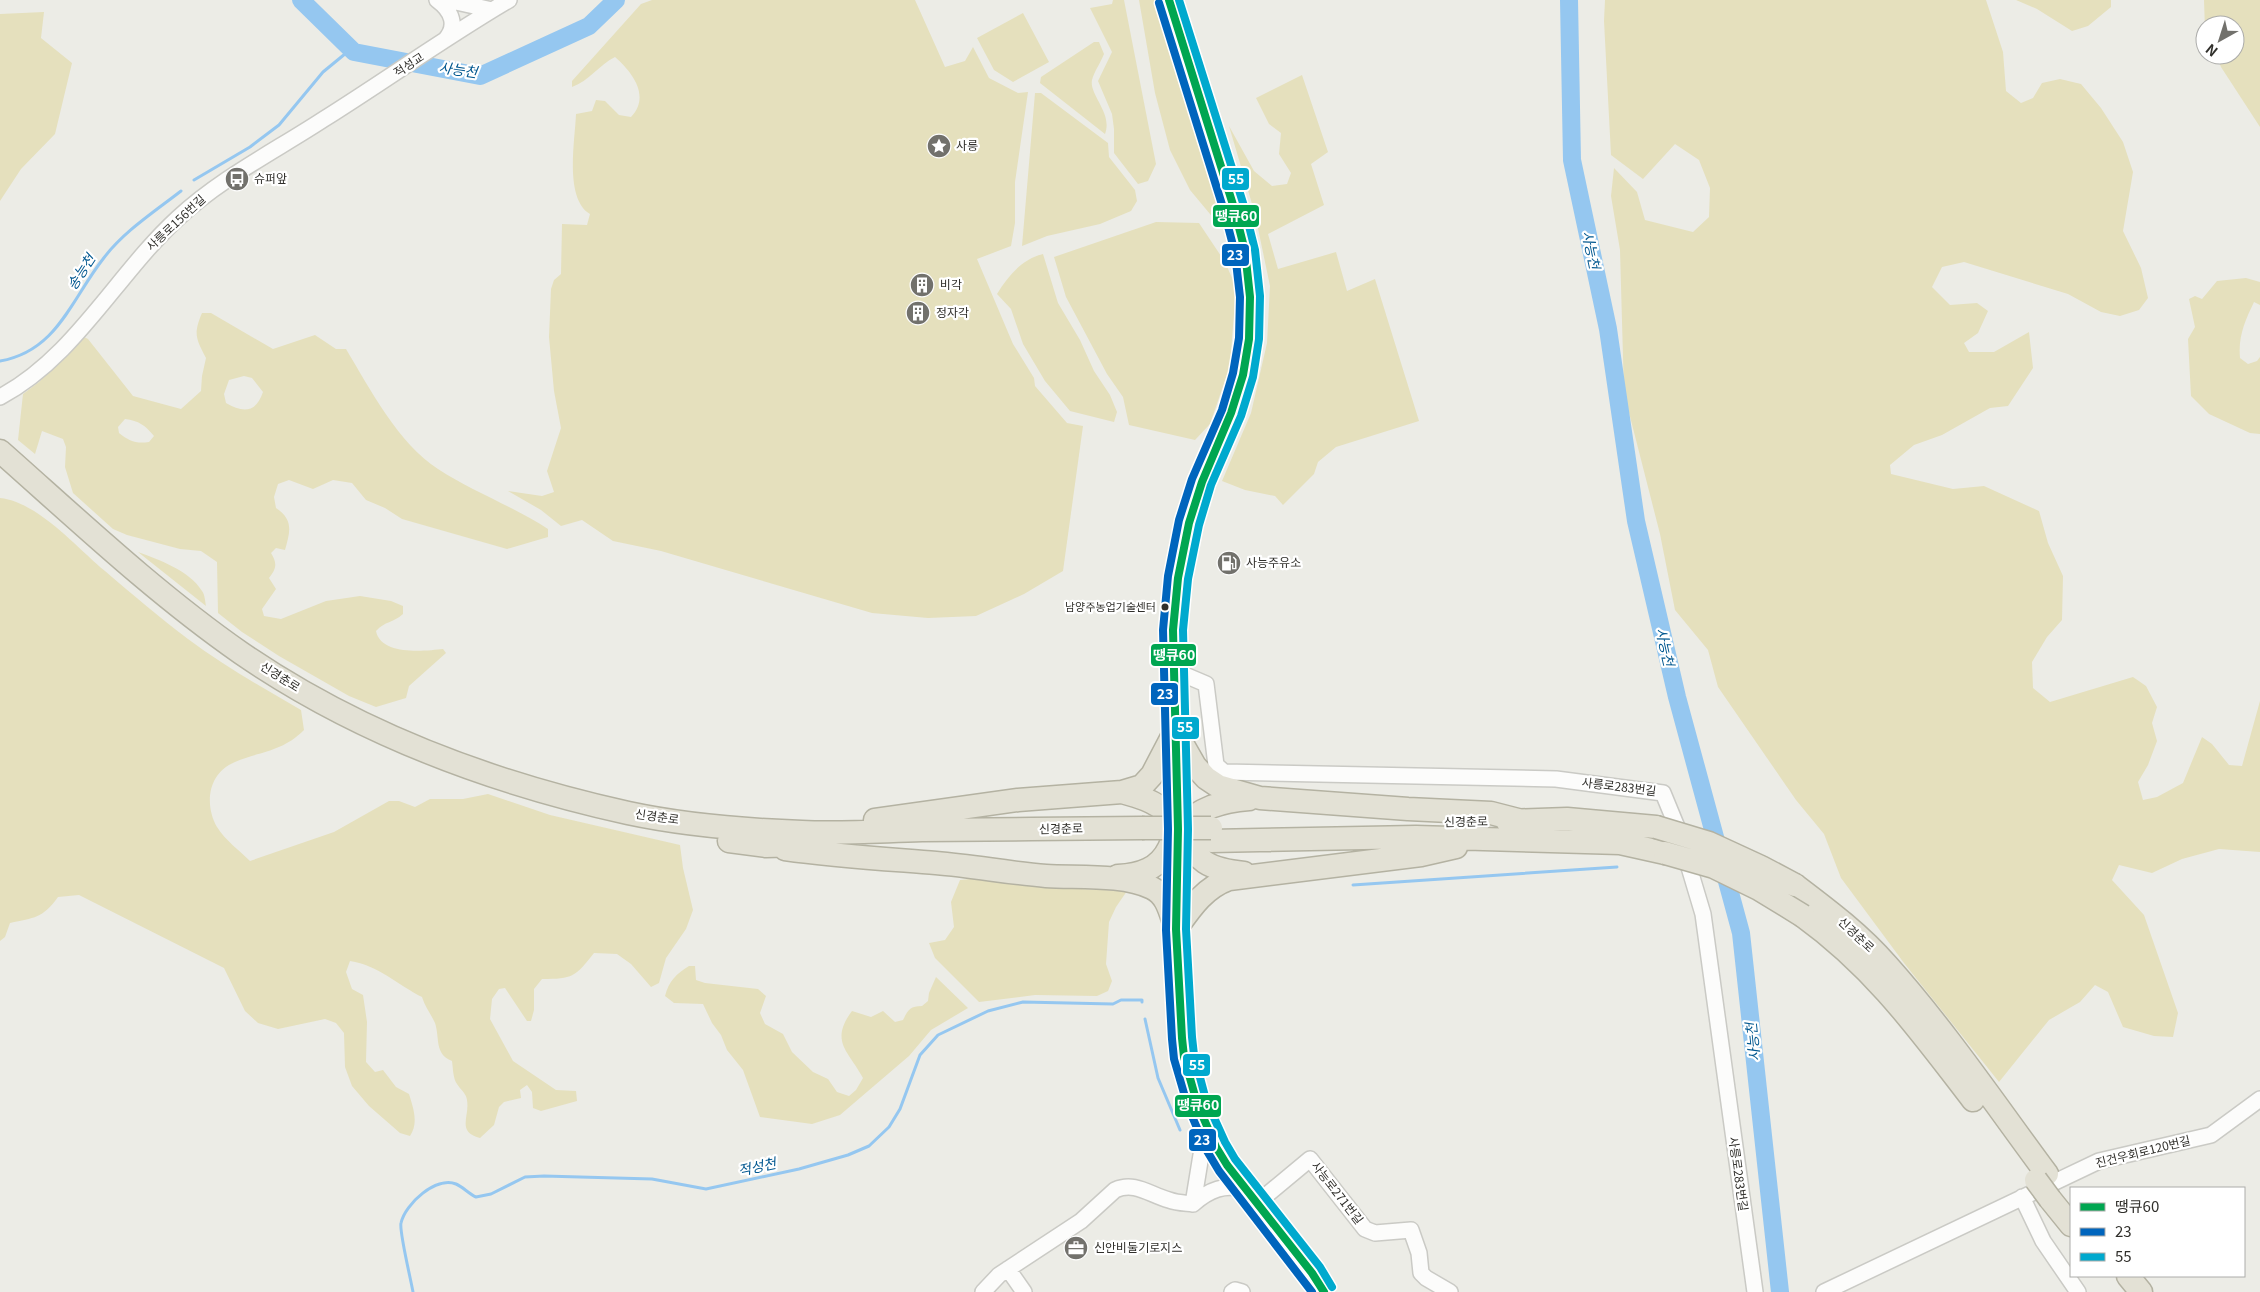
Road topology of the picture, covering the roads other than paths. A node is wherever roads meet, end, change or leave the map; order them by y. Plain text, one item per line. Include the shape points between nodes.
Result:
1 (437, 0) edge
2 (447, 0) edge
3 (509, 0) edge
4 (1169, 0) edge
5 (492, 10) junction
6 (440, 44) junction
7 (381, 83) joint
8 (0, 397) edge
9 (0, 451) edge
10 (0, 468) edge
11 (42, 497) junction
12 (1173, 670) junction
13 (1175, 730) junction
14 (1122, 792) junction
15 (1260, 798) junction
16 (1522, 821) junction
17 (1178, 829) junction
18 (805, 833) junction
19 (1142, 834) junction
20 (1211, 834) junction
21 (1488, 840) junction
22 (766, 846) junction
23 (1255, 874) junction
24 (1101, 877) junction
25 (1176, 929) junction
26 (2260, 1099) edge
27 (1210, 1135) junction
28 (1246, 1190) junction
29 (2048, 1191) edge
30 (1257, 1203) junction
31 (1193, 1204) junction
32 (2070, 1224) edge
33 (1008, 1269) junction
34 (2112, 1277) edge
35 (2129, 1277) edge
36 (982, 1292) edge
37 (1024, 1292) edge
38 (1232, 1292) edge
39 (1242, 1292) edge
40 (1324, 1292) edge
41 (1450, 1292) edge
42 (1754, 1292) edge
43 (1824, 1292) edge
44 (2078, 1292) edge
45 (2124, 1292) edge
46 (2141, 1292) edge

1 - 6 street via 447,8 453,22 450,35
2 - 5 street
3 - 5 street
4 - 12 street via 1234,208 1245,251 1250,297 1249,339 1238,394 1196,501 1183,551 1175,605
5 - 6 street
6 - 7 street, 적성교
7 - 8 street, 사릉로156번길 via 235,174 191,207 152,245 53,358
9 - 11 highway, 신경춘로
10 - 11 highway, 신경춘로
11 - 18 highway, 신경춘로 via 242,654 309,695 437,756 544,792 630,813 714,826
11 - 22 highway, 신경춘로 via 191,631 302,702 389,748 494,789 594,817 673,834
12 - 13 street
12 - 42 street, 사릉로283번길 via 1206,684 1216,765 1224,772 1556,779 1663,793 1677,826 1703,914
13 - 14 highway via 1152,775 1142,786
13 - 15 highway via 1195,766 1206,778 1218,786
13 - 17 street
14 - 17 highway via 1153,804 1166,813
14 - 18 highway via 1018,800
15 - 16 highway via 1492,813
15 - 17 highway via 1227,800 1212,805
16 - 20 highway, 신경춘로
16 - 29 highway, 신경춘로, bridge via 1567,819 1656,827 1709,842 1795,886 1846,924 1887,964 1933,1021
17 - 23 highway via 1195,855 1205,863 1218,869
17 - 24 highway via 1163,860 1156,866 1134,875
17 - 25 street
18 - 19 highway, 신경춘로
19 - 20 highway, 신경춘로
19 - 22 highway, 신경춘로
20 - 21 highway, 신경춘로
21 - 23 highway via 1421,854
21 - 29 highway, 신경춘로, bridge via 1620,843 1665,853 1714,867 1803,916 1835,939 1902,1008
22 - 24 highway via 835,856 938,863 1046,876
23 - 25 highway via 1215,884 1196,902
24 - 25 highway via 1142,884 1160,892
25 - 27 street via 1184,1057
26 - 29 street, 진건우회로120번길 via 2212,1135 2099,1161
27 - 28 street
27 - 31 street via 1201,1155
28 - 30 street
28 - 31 street via 1236,1186 1219,1188
29 - 32 highway, 신경춘로
29 - 43 street, 진건우회로120번길
29 - 44 street via 2043,1241
30 - 40 street
30 - 41 street, 사능로271번길 via 1310,1159 1365,1229 1375,1233 1411,1230 1422,1275
31 - 33 street via 1167,1200 1139,1188 1123,1187 1115,1190 1068,1231
33 - 36 street
33 - 37 street
34 - 45 highway
35 - 46 highway
38 - 39 street

